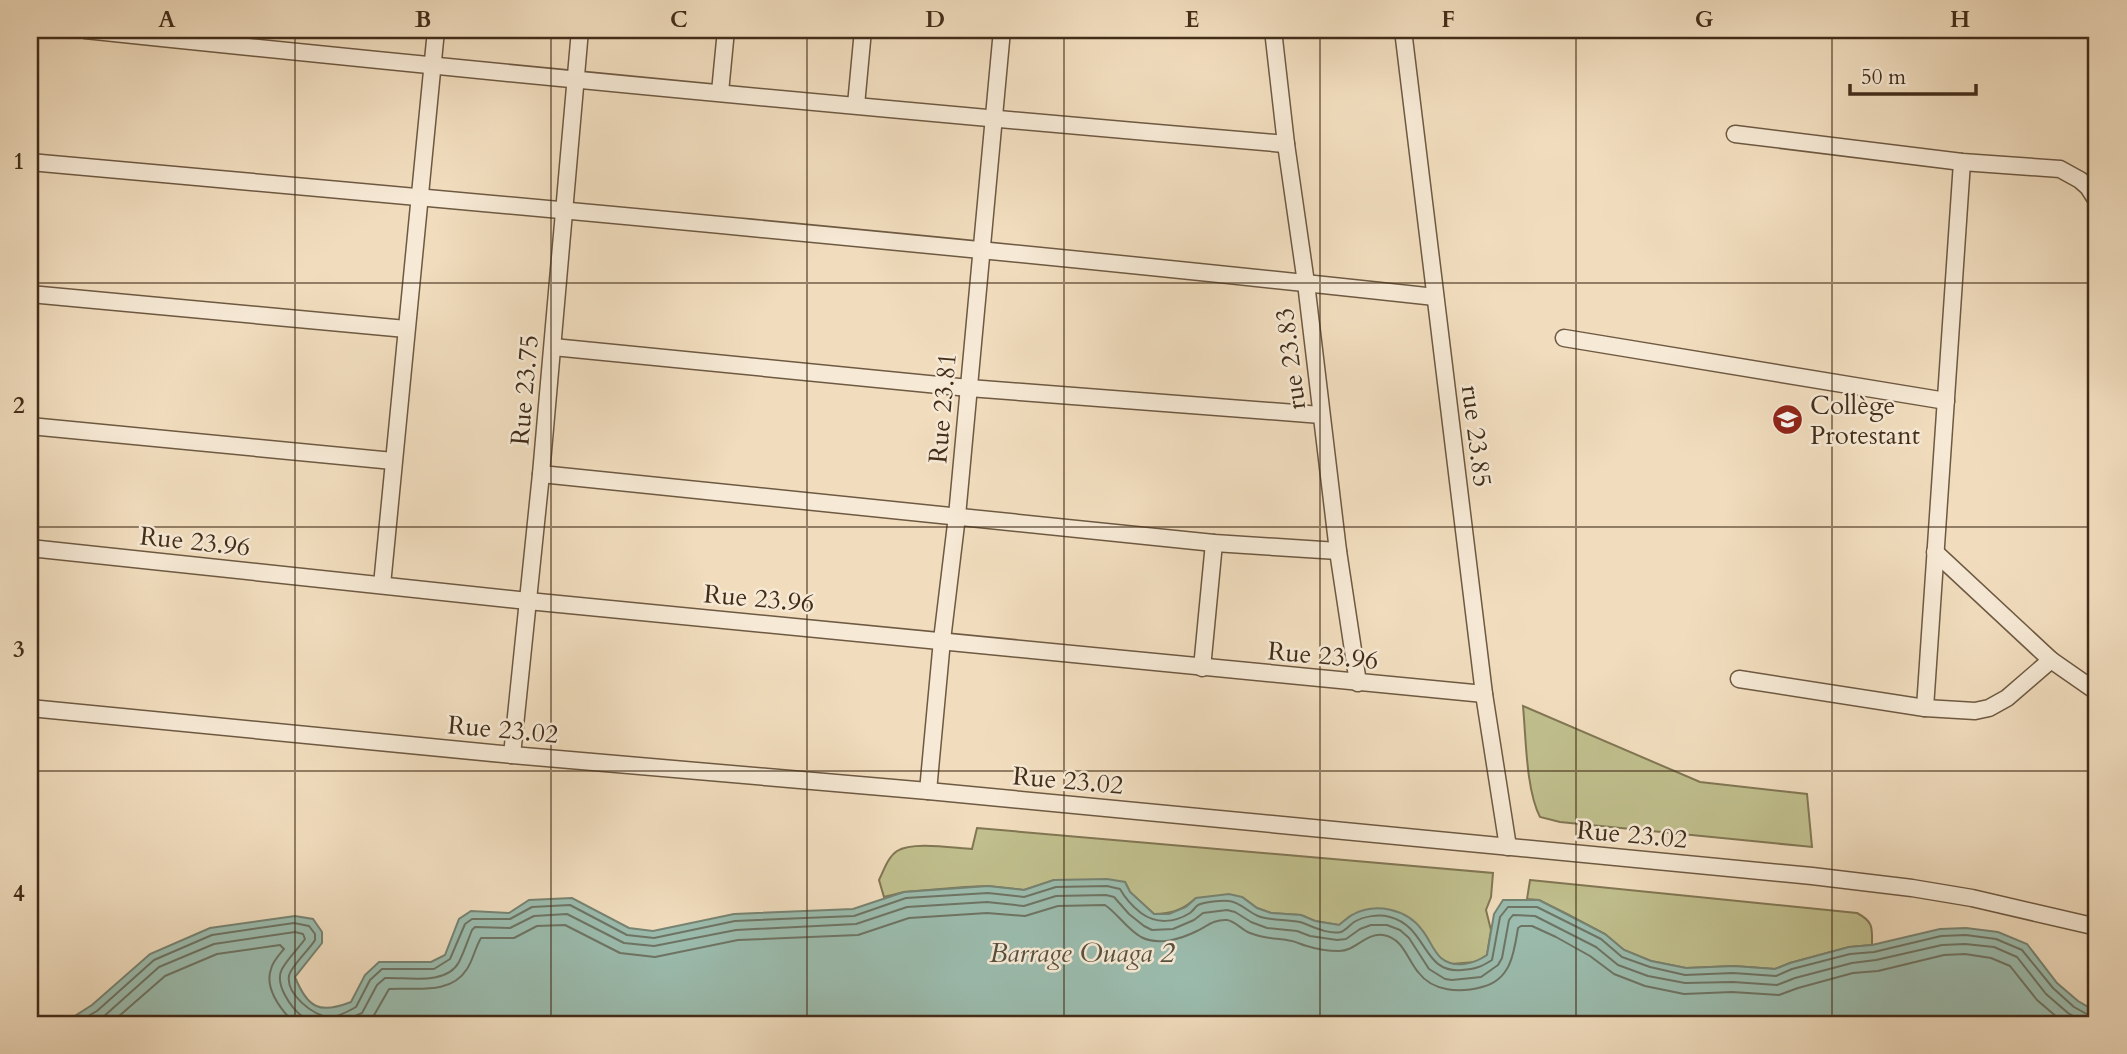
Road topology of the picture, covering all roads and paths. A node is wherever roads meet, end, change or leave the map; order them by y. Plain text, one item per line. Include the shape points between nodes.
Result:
1 (85, 30) edge
2 (436, 30) edge
3 (580, 30) edge
4 (726, 30) edge
5 (863, 30) edge
6 (1002, 30) edge
7 (1273, 30) edge
8 (1403, 30) edge
9 (433, 67) junction
10 (574, 80) junction
11 (720, 92) junction
12 (856, 105) junction
13 (995, 120) junction
14 (1735, 134) dead end
15 (1286, 144) junction
16 (30, 162) edge
17 (1962, 162) junction
18 (420, 197) junction
19 (2097, 201) edge
20 (565, 211) junction
21 (982, 251) junction
22 (1306, 283) junction
23 (30, 295) edge
24 (1435, 297) junction
25 (406, 329) junction
26 (1564, 338) dead end
27 (553, 347) junction
28 (969, 388) junction
29 (1946, 401) junction
30 (1321, 415) junction
31 (30, 426) edge
32 (393, 461) junction
33 (541, 474) junction
34 (957, 516) junction
35 (1214, 543) junction
36 (30, 548) edge
37 (1338, 551) junction
38 (1935, 552) junction
39 (382, 585) junction
40 (528, 601) junction
41 (942, 640) junction
42 (2051, 660) junction
43 (1202, 668) junction
44 (1739, 679) dead end
45 (1358, 683) junction
46 (2097, 692) edge
47 (1484, 694) junction
48 (30, 708) edge
49 (1925, 708) junction
50 (512, 755) junction
51 (928, 791) junction
52 (1508, 847) junction
53 (2097, 927) edge

1 - 9 street
2 - 9 street
3 - 10 street, Rue 23.75
4 - 11 street
5 - 12 street
6 - 13 street, Rue 23.81
7 - 15 street, rue 23.83
8 - 24 street, rue 23.85
9 - 10 street
9 - 18 street
10 - 11 street
10 - 20 street, Rue 23.75
11 - 12 street
12 - 13 street
13 - 15 street
13 - 21 street, Rue 23.81
14 - 17 street
15 - 22 street, rue 23.83
16 - 18 street
17 - 19 street via 2060,169 2080,180
17 - 29 street
18 - 20 street
18 - 25 street
20 - 21 street
20 - 27 street, Rue 23.75
21 - 22 street
21 - 28 street, Rue 23.81
22 - 24 street
22 - 30 street, rue 23.83
23 - 25 street
24 - 47 street, rue 23.85
25 - 32 street
26 - 29 street
27 - 28 street
27 - 33 street, Rue 23.75
28 - 30 street
28 - 34 street, Rue 23.81
29 - 38 street
30 - 37 street, rue 23.83
31 - 32 street
32 - 39 street
33 - 34 street
33 - 40 street, Rue 23.75
34 - 35 street
34 - 41 street, Rue 23.81
35 - 37 street
35 - 43 street
36 - 39 street, Rue 23.96
37 - 45 street, rue 23.83
38 - 42 street
38 - 49 street
39 - 40 street, Rue 23.96
40 - 41 street, Rue 23.96
40 - 50 street, Rue 23.75
41 - 43 street, Rue 23.96
41 - 51 street, Rue 23.81
42 - 46 street
42 - 49 street via 1989,708
43 - 45 street, Rue 23.96
44 - 49 street
45 - 47 street, Rue 23.96
47 - 52 street, rue 23.85
48 - 50 street, Rue 23.02
50 - 51 street, Rue 23.02
51 - 52 street, Rue 23.02
52 - 53 street, Rue 23.02 via 1912,888

